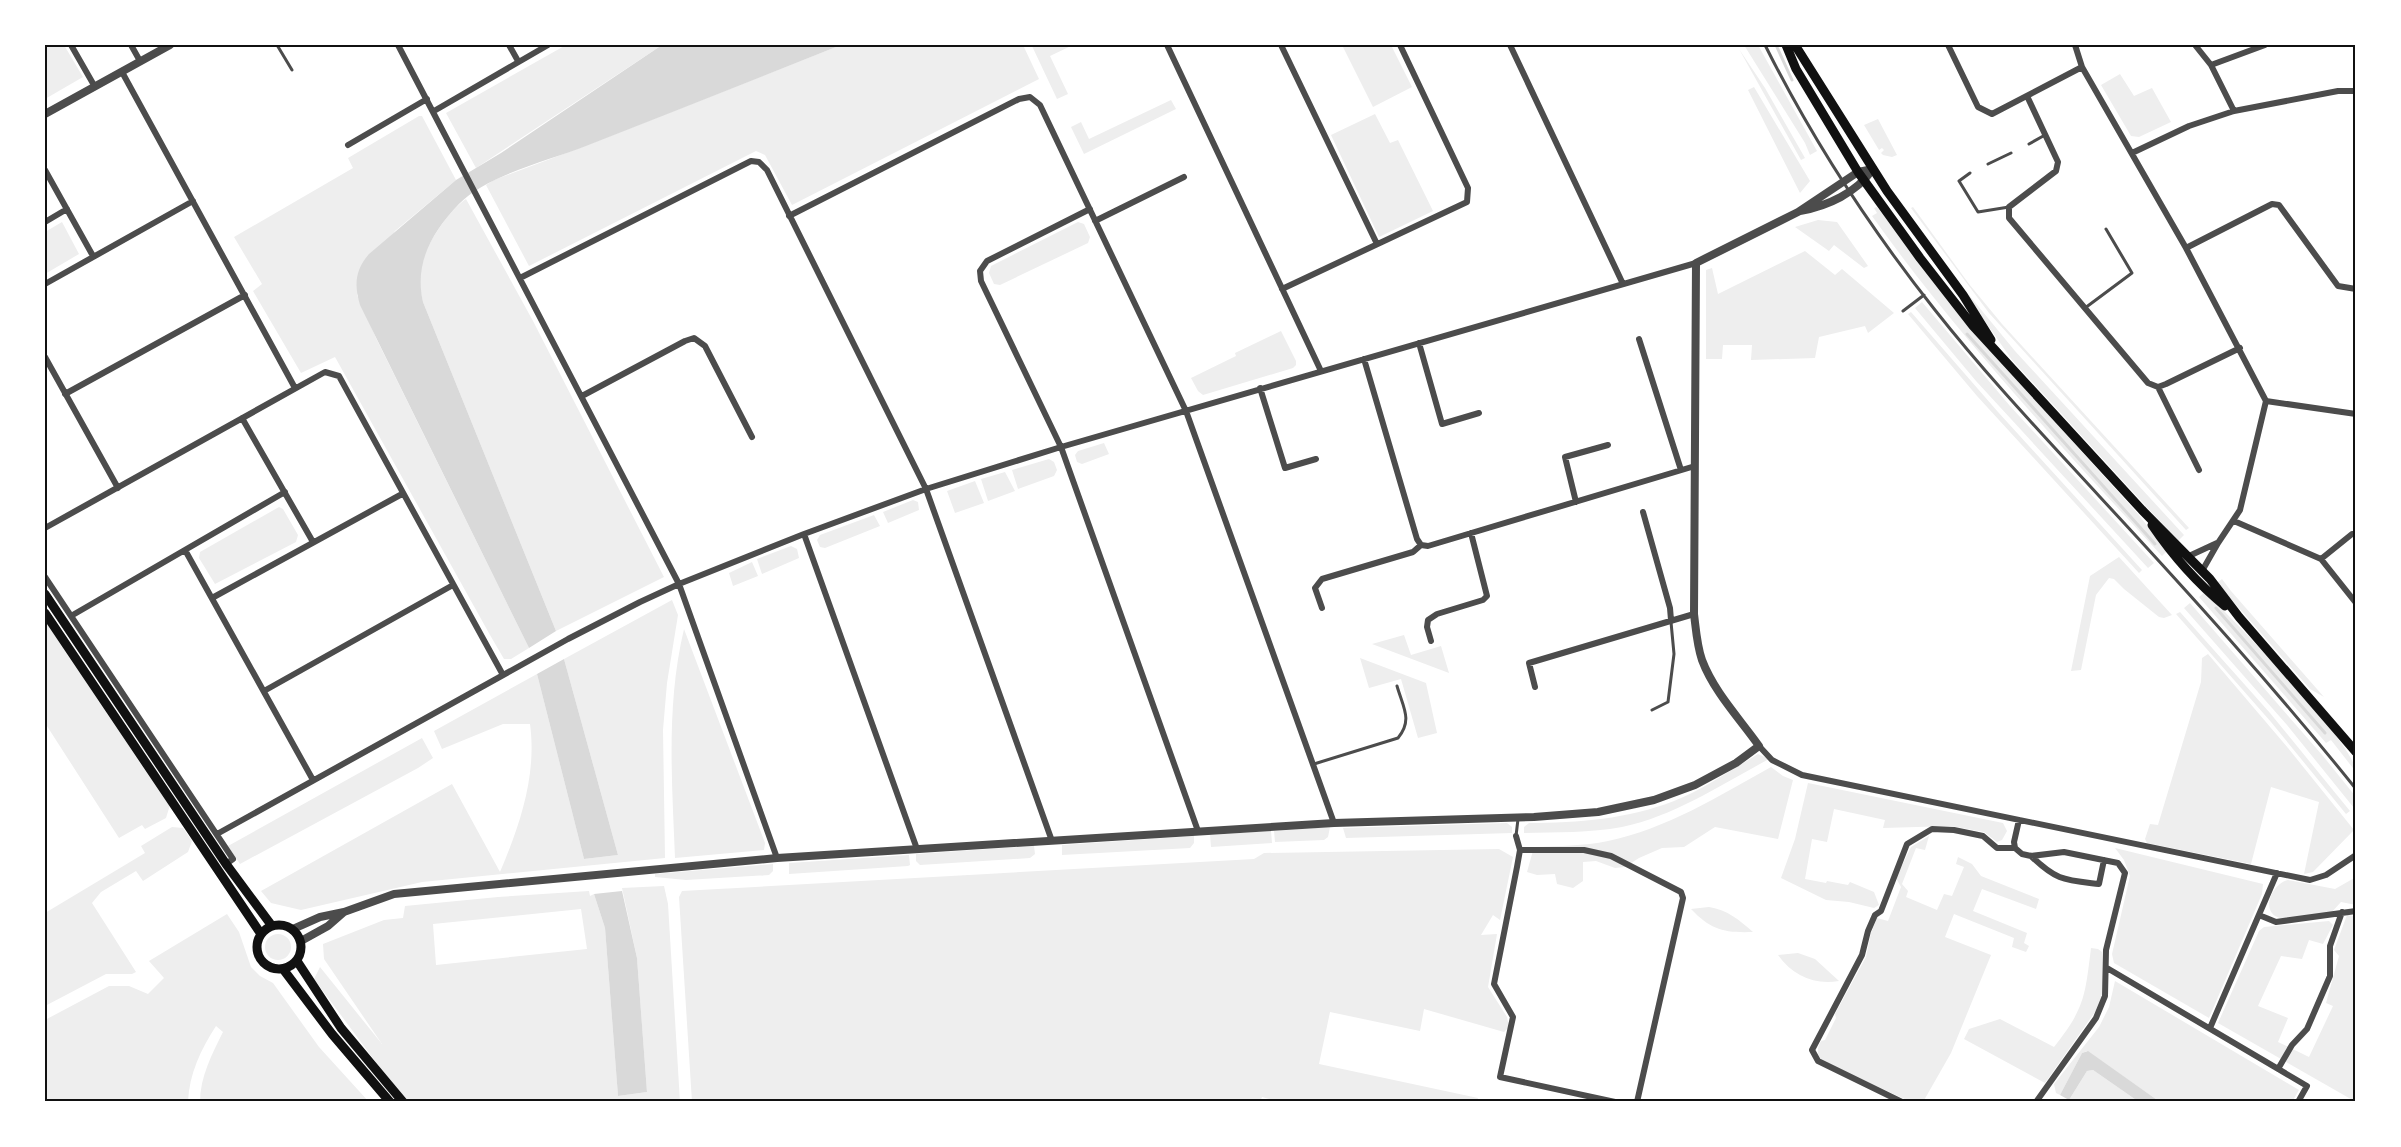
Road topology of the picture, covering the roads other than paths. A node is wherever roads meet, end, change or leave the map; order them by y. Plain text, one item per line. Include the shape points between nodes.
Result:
1 (71, 45) edge
2 (131, 45) edge
3 (170, 45) edge
4 (277, 45) edge
5 (398, 45) edge
6 (509, 45) edge
7 (548, 45) edge
8 (1167, 45) edge
9 (1281, 45) edge
10 (1400, 45) edge
11 (1510, 45) edge
12 (1765, 45) edge
13 (1786, 45) edge
14 (1795, 45) edge
15 (1948, 45) edge
16 (2074, 45) edge
17 (2194, 45) edge
18 (2265, 45) edge
19 (140, 61) junction
20 (518, 61) junction
21 (2211, 65) junction
22 (2082, 67) junction
23 (292, 70) dead end
24 (122, 72) junction
25 (95, 87) junction
26 (2356, 91) edge
27 (2027, 96) junction
28 (427, 99) junction
29 (434, 111) junction
30 (2234, 111) junction
31 (45, 114) edge
32 (2045, 135) junction
33 (2029, 144) dead end
34 (348, 145) dead end
35 (2012, 153) dead end
36 (2132, 153) junction
37 (1988, 164) dead end
38 (1873, 169) junction
39 (45, 170) edge
40 (1858, 172) junction
41 (1971, 173) dead end
42 (1184, 177) dead end
43 (1865, 181) junction
44 (1844, 182) junction
45 (1850, 191) junction
46 (193, 201) junction
47 (2009, 207) junction
48 (67, 209) junction
49 (1090, 209) junction
50 (1798, 212) junction
51 (789, 216) junction
52 (1095, 221) junction
53 (45, 222) edge
54 (2106, 229) dead end
55 (1377, 244) junction
56 (2186, 248) junction
57 (93, 256) junction
58 (1696, 263) junction
59 (520, 278) junction
60 (45, 284) edge
61 (1623, 284) junction
62 (1282, 289) junction
63 (2356, 289) edge
64 (245, 295) junction
65 (1924, 295) junction
66 (2085, 309) junction
67 (1903, 311) dead end
68 (1639, 339) dead end
69 (1419, 343) junction
70 (2240, 348) junction
71 (1998, 351) junction
72 (45, 357) edge
73 (1364, 359) junction
74 (1321, 371) junction
75 (2158, 387) junction
76 (296, 388) junction
77 (1260, 388) junction
78 (66, 394) junction
79 (582, 396) junction
80 (2266, 400) junction
81 (1186, 411) junction
82 (1479, 413) dead end
83 (2356, 414) edge
84 (242, 418) junction
85 (752, 437) dead end
86 (1608, 445) dead end
87 (1061, 447) junction
88 (1316, 459) dead end
89 (1695, 466) junction
90 (1681, 470) junction
91 (2199, 470) dead end
92 (118, 488) junction
93 (926, 489) junction
94 (285, 492) junction
95 (402, 494) junction
96 (1576, 502) junction
97 (2142, 510) junction
98 (1643, 512) dead end
99 (2234, 520) junction
100 (45, 528) edge
101 (1471, 533) junction
102 (804, 534) junction
103 (2356, 534) edge
104 (313, 543) junction
105 (2217, 543) junction
106 (1421, 545) junction
107 (185, 550) junction
108 (2188, 556) junction
109 (2321, 559) junction
110 (2202, 571) junction
111 (45, 577) edge
112 (679, 584) junction
113 (453, 585) junction
114 (45, 594) edge
115 (212, 598) junction
116 (2356, 603) edge
117 (1322, 608) dead end
118 (45, 614) edge
119 (1694, 614) junction
120 (71, 616) junction
121 (2239, 616) junction
122 (1671, 620) junction
123 (1431, 641) dead end
124 (503, 675) junction
125 (1397, 686) dead end
126 (1535, 687) dead end
127 (264, 691) junction
128 (1652, 710) dead end
129 (1759, 746) junction
130 (2353, 748) edge
131 (2356, 759) edge
132 (1313, 764) junction
133 (314, 780) junction
134 (2356, 789) edge
135 (1518, 817) junction
136 (2019, 820) junction
137 (1334, 823) junction
138 (1198, 831) junction
139 (217, 834) junction
140 (1516, 836) joint
141 (1052, 841) junction
142 (2015, 848) junction
143 (917, 849) junction
144 (1520, 850) junction
145 (2356, 855) edge
146 (2031, 856) junction
147 (777, 858) junction
148 (2104, 860) junction
149 (226, 864) junction
150 (2277, 873) junction
151 (2356, 911) edge
152 (344, 912) junction
153 (2342, 912) junction
154 (2259, 915) junction
155 (273, 926) junction
156 (293, 929) junction
157 (261, 934) junction
158 (301, 941) junction
159 (297, 961) junction
160 (2107, 968) junction
161 (283, 969) junction
162 (2210, 1028) junction
163 (2278, 1069) junction
164 (390, 1102) edge
165 (403, 1102) edge
166 (1615, 1102) edge
167 (1637, 1102) edge
168 (1902, 1102) edge
169 (2036, 1102) edge
170 (2298, 1102) edge

1 - 25 street
2 - 19 street
3 - 19 street
4 - 23 lane
5 - 28 street
6 - 20 street
7 - 20 street
8 - 62 street
9 - 55 street
10 - 55 street via 1469,196 1467,202
11 - 61 street
12 - 44 lane
13 - 40 main road via 1796,69
14 - 38 main road
15 - 27 street via 1978,107 1992,114
16 - 22 street
17 - 21 street
18 - 21 street
19 - 24 street
20 - 29 street
21 - 30 street
22 - 27 street
22 - 36 street
24 - 25 street
24 - 46 street
25 - 31 street
26 - 30 street
27 - 32 street
28 - 29 street
28 - 34 street
29 - 59 street
30 - 36 street via 2188,126
32 - 33 lane
32 - 47 street via 2058,162 2056,171
35 - 37 lane
36 - 56 street
38 - 40 street
38 - 43 street
38 - 71 main road
39 - 48 street
40 - 43 main road
40 - 44 street
41 - 47 lane via 1959,181 1978,212
42 - 52 street
43 - 45 street
43 - 71 main road via 1947,294
44 - 45 lane
44 - 50 street
45 - 50 street via 1817,208
45 - 65 lane
46 - 57 street
46 - 64 street
47 - 66 street via 2009,218
48 - 53 street
48 - 57 street
49 - 51 street via 1040,105 1030,97 1019,99
49 - 52 street
49 - 87 street via 987,261 980,271 981,281
50 - 58 street
51 - 59 street via 766,170 759,162 751,161
51 - 93 street
52 - 81 street
54 - 66 lane via 2132,273
55 - 62 street
56 - 63 street via 2272,204 2279,205 2338,286
56 - 70 street
57 - 60 street
58 - 61 street
58 - 89 street
59 - 79 street
61 - 69 street
62 - 74 street
64 - 76 street
64 - 78 street
65 - 67 lane
65 - 134 lane via 2001,388 2242,653
66 - 75 street via 2148,383
68 - 90 street
69 - 73 street
69 - 82 street via 1442,424
70 - 75 street
70 - 80 street
71 - 97 main road
72 - 78 street
73 - 74 street
73 - 106 street
74 - 77 street
75 - 91 street
76 - 84 street
76 - 95 street via 325,372 339,376
77 - 81 street
77 - 88 street via 1285,468
78 - 92 street
79 - 85 street via 694,339 705,346
79 - 112 street
80 - 83 street
80 - 99 street via 2240,510
81 - 87 street
81 - 132 street
84 - 92 street
84 - 94 street
86 - 96 street via 1565,457
87 - 93 street
87 - 138 street
89 - 90 street
89 - 119 street
90 - 96 street
92 - 100 street
93 - 102 street
93 - 141 street
94 - 104 street
94 - 107 street
95 - 104 street
95 - 113 street
96 - 101 street
97 - 108 main road
97 - 121 main road via 2202,586
98 - 122 street
99 - 105 street
99 - 109 street
101 - 106 street
101 - 123 street via 1487,596 1428,620
102 - 112 street
102 - 143 street
103 - 109 street
104 - 115 street
105 - 108 street
105 - 110 street
106 - 117 street via 1413,552 1322,579 1316,588
107 - 115 street
107 - 120 street
108 - 110 main road
109 - 116 street
110 - 121 main road
111 - 120 street
112 - 124 street
112 - 147 street
113 - 124 street
113 - 127 street
114 - 149 main road
115 - 127 street
118 - 157 main road
119 - 122 street
119 - 129 street via 1702,660 1713,683
120 - 139 street
121 - 130 main road
122 - 126 street via 1529,663
122 - 128 lane via 1674,654 1668,702
124 - 133 street
125 - 132 lane via 1407,721 1398,738
127 - 133 street
129 - 135 street via 1695,785 1654,800 1598,812
129 - 136 street via 1772,760 1802,775
130 - 131 main road
132 - 137 street
133 - 139 street
135 - 137 street
135 - 140 lane
136 - 142 street
136 - 150 street
137 - 138 street
138 - 141 street
139 - 149 street via 233,859
140 - 144 street
141 - 143 street
142 - 146 street
142 - 168 street via 1997,848 1983,836 1932,829 1907,844 1881,911 1868,931 1862,956 1812,1050 1818,1061
143 - 147 street
144 - 166 street via 1494,984 1513,1017 1500,1077
144 - 167 street via 1584,850 1611,856 1681,891 1683,898
145 - 150 street via 2326,875 2310,880
146 - 148 street via 2064,852
146 - 148 street via 2062,880 2099,884
147 - 152 street via 394,894
148 - 160 street via 2118,863 2125,873 2106,950
149 - 155 main road
150 - 154 street
151 - 153 street
152 - 156 street
152 - 158 street
153 - 154 street via 2276,922
153 - 163 street via 2330,946 2330,976 2307,1029
154 - 162 street
155 - 156 main road
155 - 157 main road
156 - 158 main road
157 - 161 main road via 261,959 271,967
158 - 159 main road
159 - 161 main road
159 - 165 main road via 341,1028
160 - 162 street
160 - 169 street via 2105,996 2096,1018
161 - 164 main road
162 - 163 street
163 - 170 street via 2307,1086

